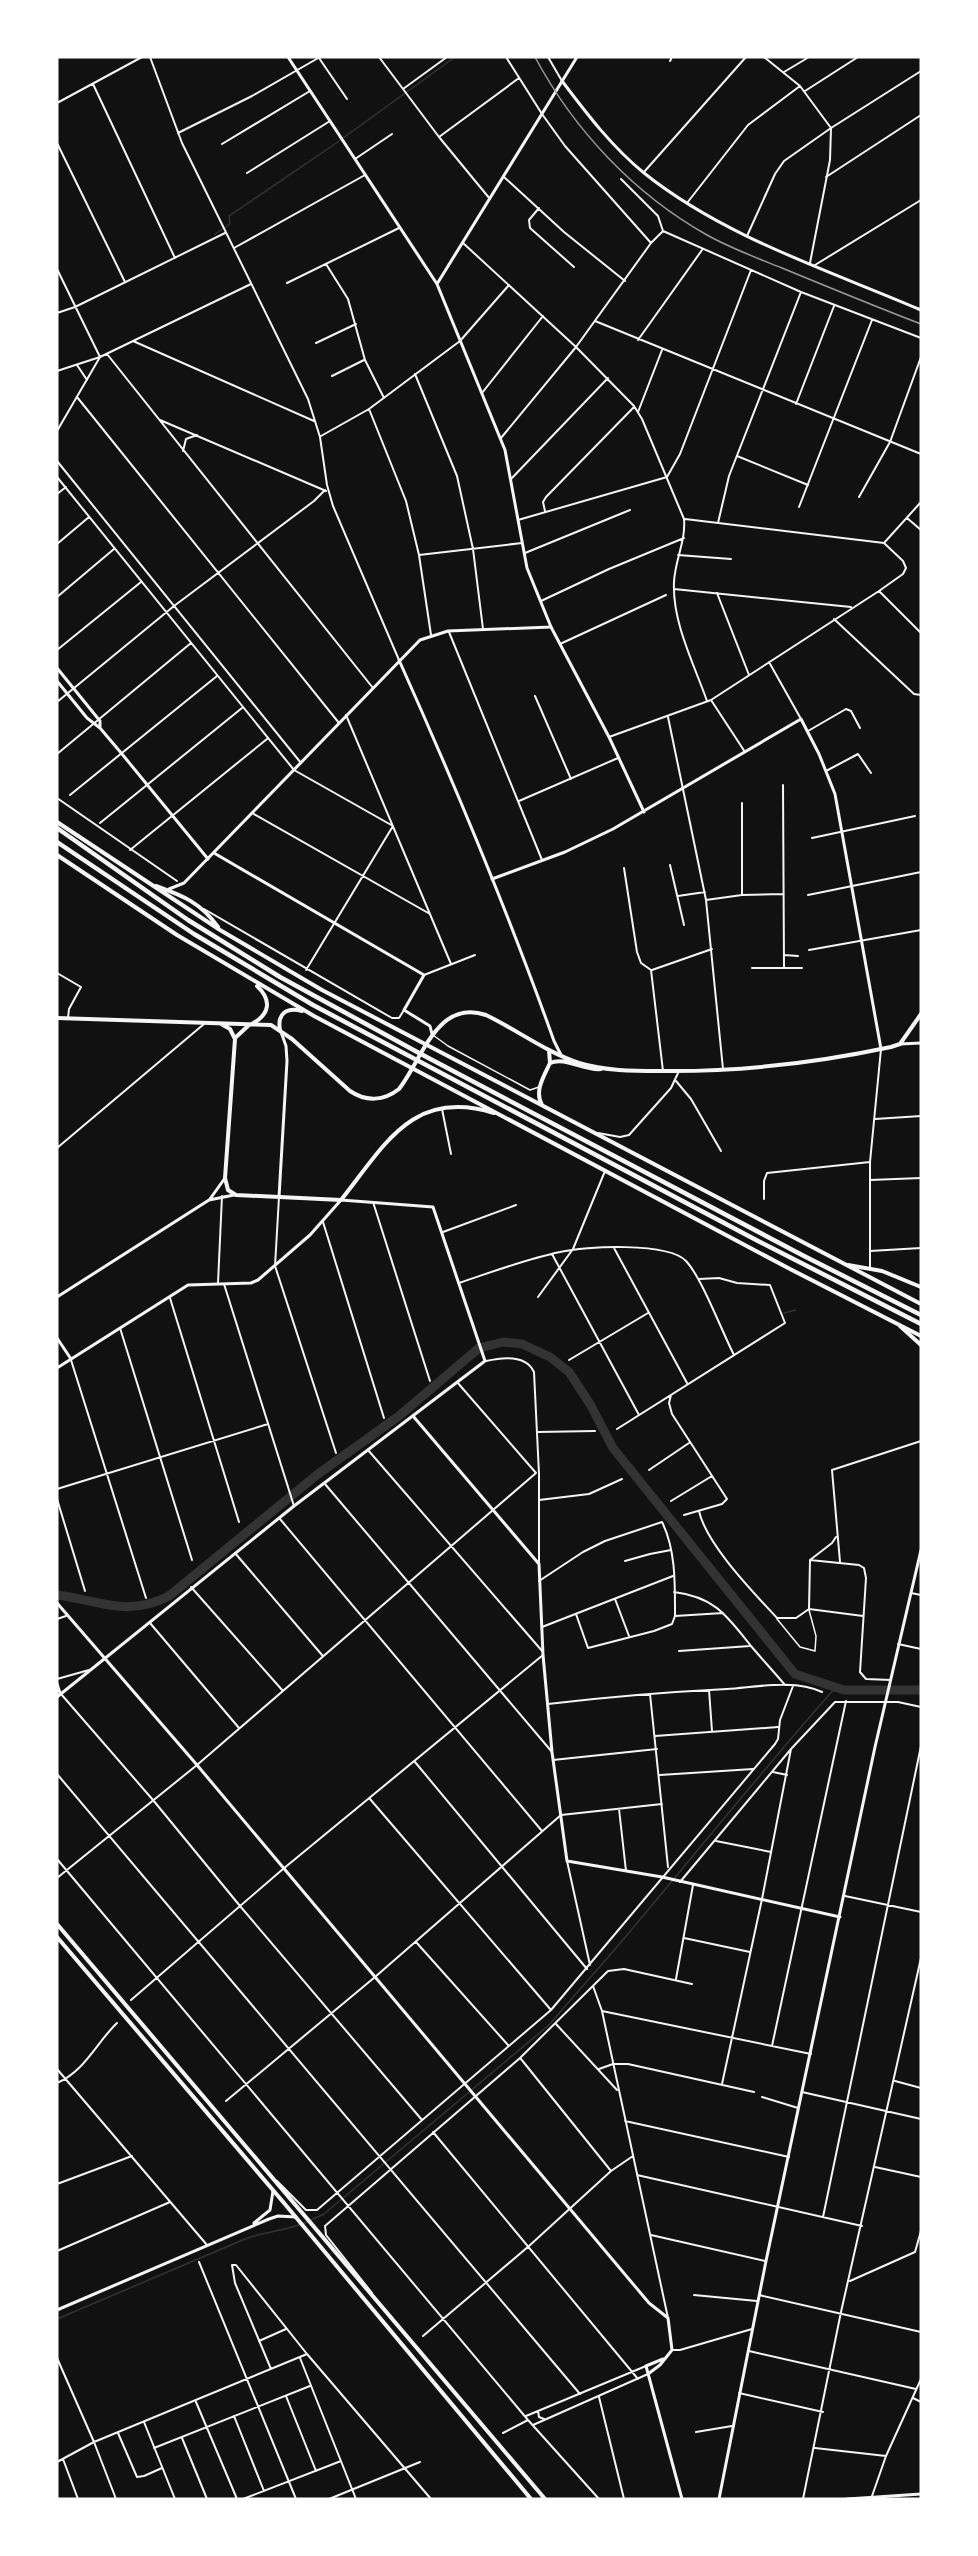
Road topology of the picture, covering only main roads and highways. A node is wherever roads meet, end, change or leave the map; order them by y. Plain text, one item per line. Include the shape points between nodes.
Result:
1 (57, 822) edge
2 (57, 828) edge
3 (57, 842) edge
4 (57, 855) edge
5 (150, 884) junction
6 (220, 930) junction
7 (252, 981) junction
8 (921, 1014) edge
9 (314, 1016) junction
10 (57, 1018) edge
11 (220, 1023) junction
12 (252, 1024) junction
13 (280, 1030) junction
14 (235, 1039) junction
15 (549, 1049) junction
16 (550, 1063) junction
17 (607, 1069) junction
18 (545, 1108) junction
19 (506, 1117) junction
20 (844, 1264) junction
21 (921, 1287) edge
22 (921, 1304) edge
23 (921, 1315) edge
24 (895, 1322) junction
25 (921, 1324) edge
26 (921, 1336) edge
27 (921, 1345) edge
28 (57, 1924) edge
29 (57, 1937) edge
30 (531, 2499) edge
31 (545, 2499) edge

1 - 5 main road
2 - 23 highway via 189,920 280,977
3 - 25 highway via 194,934 333,1016
4 - 7 main road
5 - 6 main road
5 - 6 main road via 183,895 202,908
6 - 18 main road via 321,990
7 - 9 main road
7 - 12 main road via 268,1003 264,1016
8 - 17 main road via 900,1044 824,1059 723,1069
9 - 13 main road via 287,1010 279,1019
9 - 19 main road
10 - 11 main road
11 - 12 main road
11 - 14 main road via 230,1029
12 - 13 main road via 271,1025
12 - 14 main road
13 - 15 main road via 358,1096 376,1099 400,1088 432,1035 452,1016 476,1012 489,1016
14 - 19 main road via 225,1178 228,1190 236,1195 341,1200 400,1128 421,1114 471,1108
15 - 16 main road
15 - 17 main road via 583,1064
16 - 17 main road via 560,1060 585,1069
16 - 18 main road via 540,1086 539,1100
18 - 20 main road
19 - 24 main road
20 - 21 main road via 870,1267
20 - 22 main road
24 - 26 main road
24 - 27 main road
28 - 31 main road
29 - 30 main road

